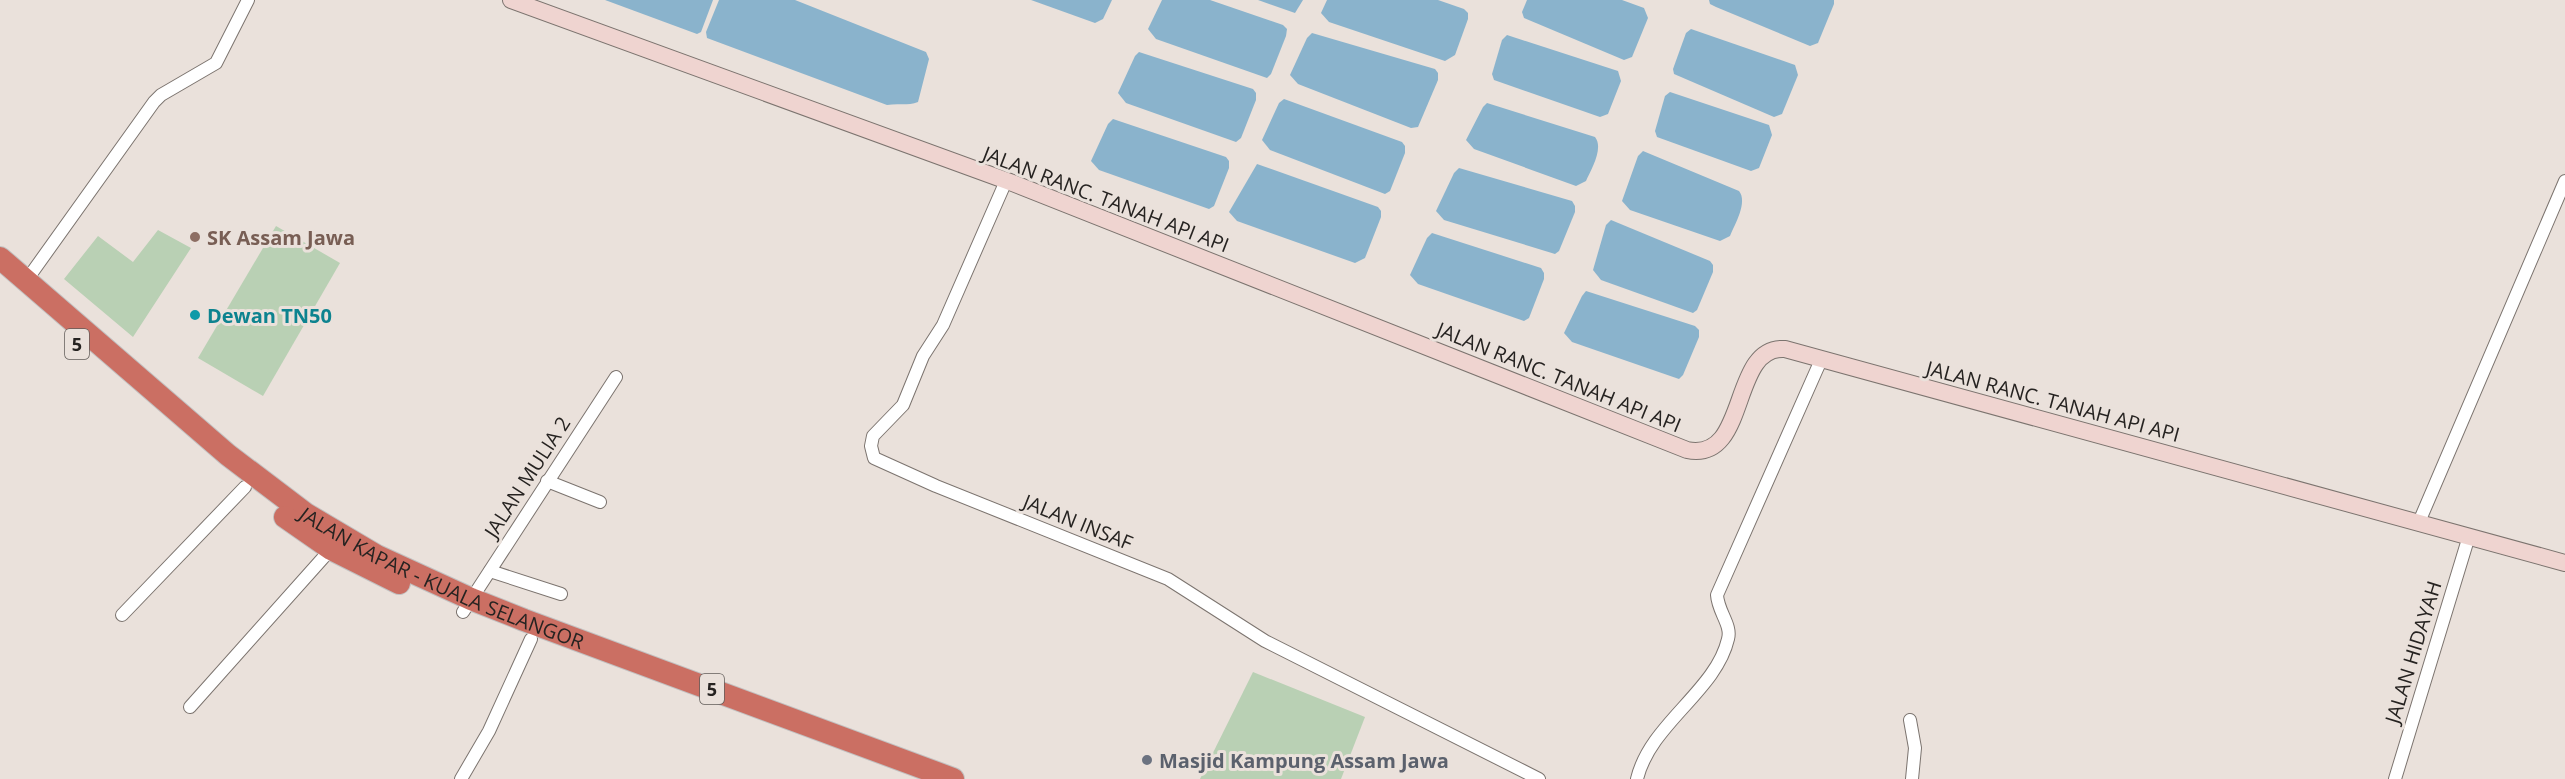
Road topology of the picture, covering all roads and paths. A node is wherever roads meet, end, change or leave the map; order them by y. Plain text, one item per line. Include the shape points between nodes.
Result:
1 (248, 0) edge
2 (511, 0) edge
3 (1006, 182) junction
4 (2565, 182) edge
5 (0, 258) edge
6 (0, 278) edge
7 (26, 281) junction
8 (1821, 360) junction
9 (126, 376) junction
10 (616, 377) dead end
11 (547, 481) junction
12 (245, 487) junction
13 (600, 502) dead end
14 (2419, 522) junction
15 (2469, 536) junction
16 (331, 549) junction
17 (2565, 563) edge
18 (490, 571) junction
19 (561, 594) dead end
20 (467, 605) junction
21 (122, 615) dead end
22 (531, 639) junction
23 (190, 707) dead end
24 (1910, 720) dead end
25 (461, 779) edge
26 (910, 779) edge
27 (953, 779) edge
28 (1539, 779) edge
29 (1636, 779) edge
30 (1912, 779) edge
31 (2395, 779) edge

1 - 7 street via 216,63 154,102
2 - 3 street, JALAN RANC. TANAH API API
3 - 8 street, JALAN RANC. TANAH API API via 1687,450 1706,451 1721,440 1763,354 1777,348
3 - 28 street, JALAN INSAF via 906,399 873,436 874,458 1168,579 1265,641
4 - 14 street
5 - 7 highway, JALAN KAPAR - KUALA SELANGOR / 5
6 - 9 highway, JALAN KAPAR - KUALA SELANGOR / 5
7 - 9 highway, JALAN KAPAR - KUALA SELANGOR / 5
8 - 14 street, JALAN RANC. TANAH API API
8 - 29 street via 1717,595 1718,608 1729,632 1721,657 1650,747
9 - 12 highway, JALAN KAPAR - KUALA SELANGOR / 5
9 - 20 highway, JALAN KAPAR - KUALA SELANGOR / 5 via 306,514
10 - 11 street, JALAN MULIA 2
11 - 13 street
11 - 18 street, JALAN MULIA 2
12 - 16 highway, JALAN KAPAR - KUALA SELANGOR / 5
12 - 21 street
14 - 15 street, JALAN RANC. TANAH API API
15 - 17 street, JALAN RANC. TANAH API API
15 - 31 street, JALAN HIDAYAH
16 - 20 highway, JALAN KAPAR - KUALA SELANGOR / 5 via 370,570
16 - 23 street
18 - 19 street
18 - 20 street, JALAN MULIA 2
20 - 22 highway, JALAN KAPAR - KUALA SELANGOR / 5
20 - 27 highway, JALAN KAPAR - KUALA SELANGOR / 5
22 - 25 street via 489,731
22 - 26 highway, JALAN KAPAR - KUALA SELANGOR / 5
24 - 30 street via 1915,748

